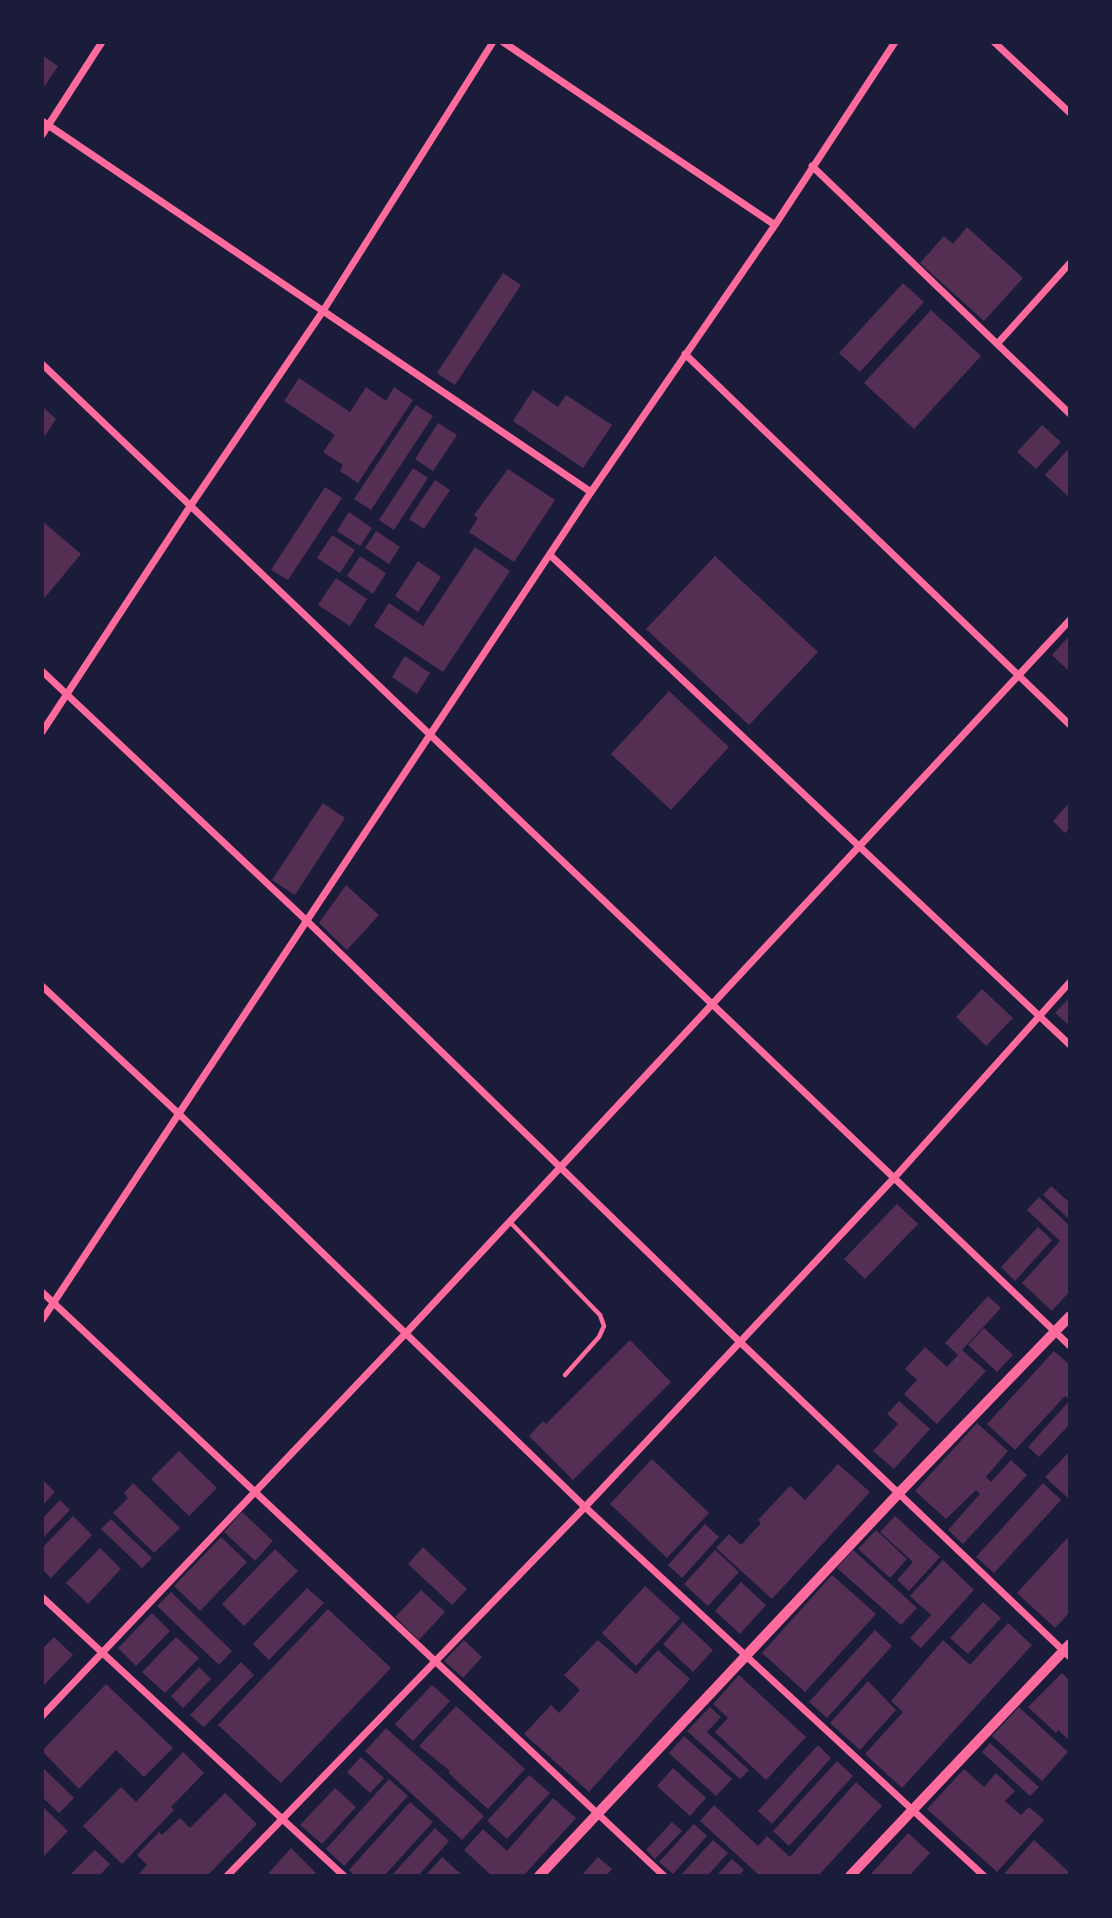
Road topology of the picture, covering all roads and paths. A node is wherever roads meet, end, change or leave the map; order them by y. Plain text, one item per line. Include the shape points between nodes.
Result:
1 (102, 42) edge
2 (493, 42) edge
3 (503, 42) edge
4 (895, 42) edge
5 (994, 42) edge
6 (1070, 113) edge
7 (45, 124) edge
8 (42, 135) edge
9 (811, 166) junction
10 (775, 225) junction
11 (1070, 263) edge
12 (323, 311) junction
13 (998, 343) junction
14 (685, 354) junction
15 (42, 364) edge
16 (1070, 414) edge
17 (591, 492) junction
18 (191, 505) junction
19 (550, 555) junction
20 (1070, 620) edge
21 (42, 671) edge
22 (1017, 675) junction
23 (66, 694) junction
24 (1070, 725) edge
25 (42, 732) edge
26 (430, 737) junction
27 (859, 847) junction
28 (308, 922) junction
29 (1070, 982) edge
30 (42, 986) edge
31 (713, 1005) junction
32 (1039, 1016) junction
33 (1070, 1045) edge
34 (178, 1114) junction
35 (560, 1166) junction
36 (895, 1177) junction
37 (509, 1221) junction
38 (42, 1292) edge
39 (54, 1303) junction
40 (1070, 1316) edge
41 (42, 1320) edge
42 (1055, 1332) junction
43 (406, 1333) junction
44 (740, 1342) junction
45 (1070, 1346) edge
46 (565, 1376) dead end
47 (255, 1493) junction
48 (898, 1494) junction
49 (585, 1507) junction
50 (42, 1597) edge
51 (1068, 1650) edge
52 (103, 1652) junction
53 (748, 1657) junction
54 (433, 1661) junction
55 (42, 1716) edge
56 (913, 1809) junction
57 (598, 1814) junction
58 (280, 1819) junction
59 (227, 1876) edge
60 (344, 1876) edge
61 (539, 1876) edge
62 (664, 1876) edge
63 (850, 1876) edge
64 (984, 1876) edge

1 - 7 street
2 - 12 street
3 - 10 street
4 - 9 street
5 - 6 street
7 - 8 street
7 - 12 street
9 - 10 street
9 - 13 street
10 - 14 street
11 - 13 street
12 - 17 street
12 - 18 street
13 - 16 street
14 - 17 street
14 - 22 street
15 - 18 street
17 - 19 street
18 - 23 street
18 - 26 street
19 - 26 street
19 - 27 street
20 - 22 street
21 - 23 street
22 - 24 street
22 - 27 street
23 - 25 street
23 - 28 street
26 - 28 street
26 - 31 street
27 - 31 street
27 - 32 street
28 - 34 street
28 - 35 street
29 - 32 street
30 - 34 street
31 - 35 street
31 - 36 street
32 - 33 street
32 - 36 street
34 - 39 street
34 - 43 street
35 - 37 street
35 - 44 street
36 - 42 street
36 - 44 street
37 - 43 street
37 - 46 lane via 600,1315 604,1326
38 - 39 street
39 - 41 street
39 - 47 street
40 - 42 street
42 - 45 street
42 - 48 street
43 - 47 street
43 - 49 street
44 - 48 street
44 - 49 street
47 - 52 street
47 - 54 street
48 - 51 street
48 - 53 street
49 - 53 street
49 - 54 street
50 - 52 street
51 - 56 street
52 - 55 street
52 - 58 street
53 - 56 street
53 - 57 street
54 - 57 street
54 - 58 street
56 - 63 street
56 - 64 street
57 - 61 street
57 - 62 street
58 - 59 street
58 - 60 street

